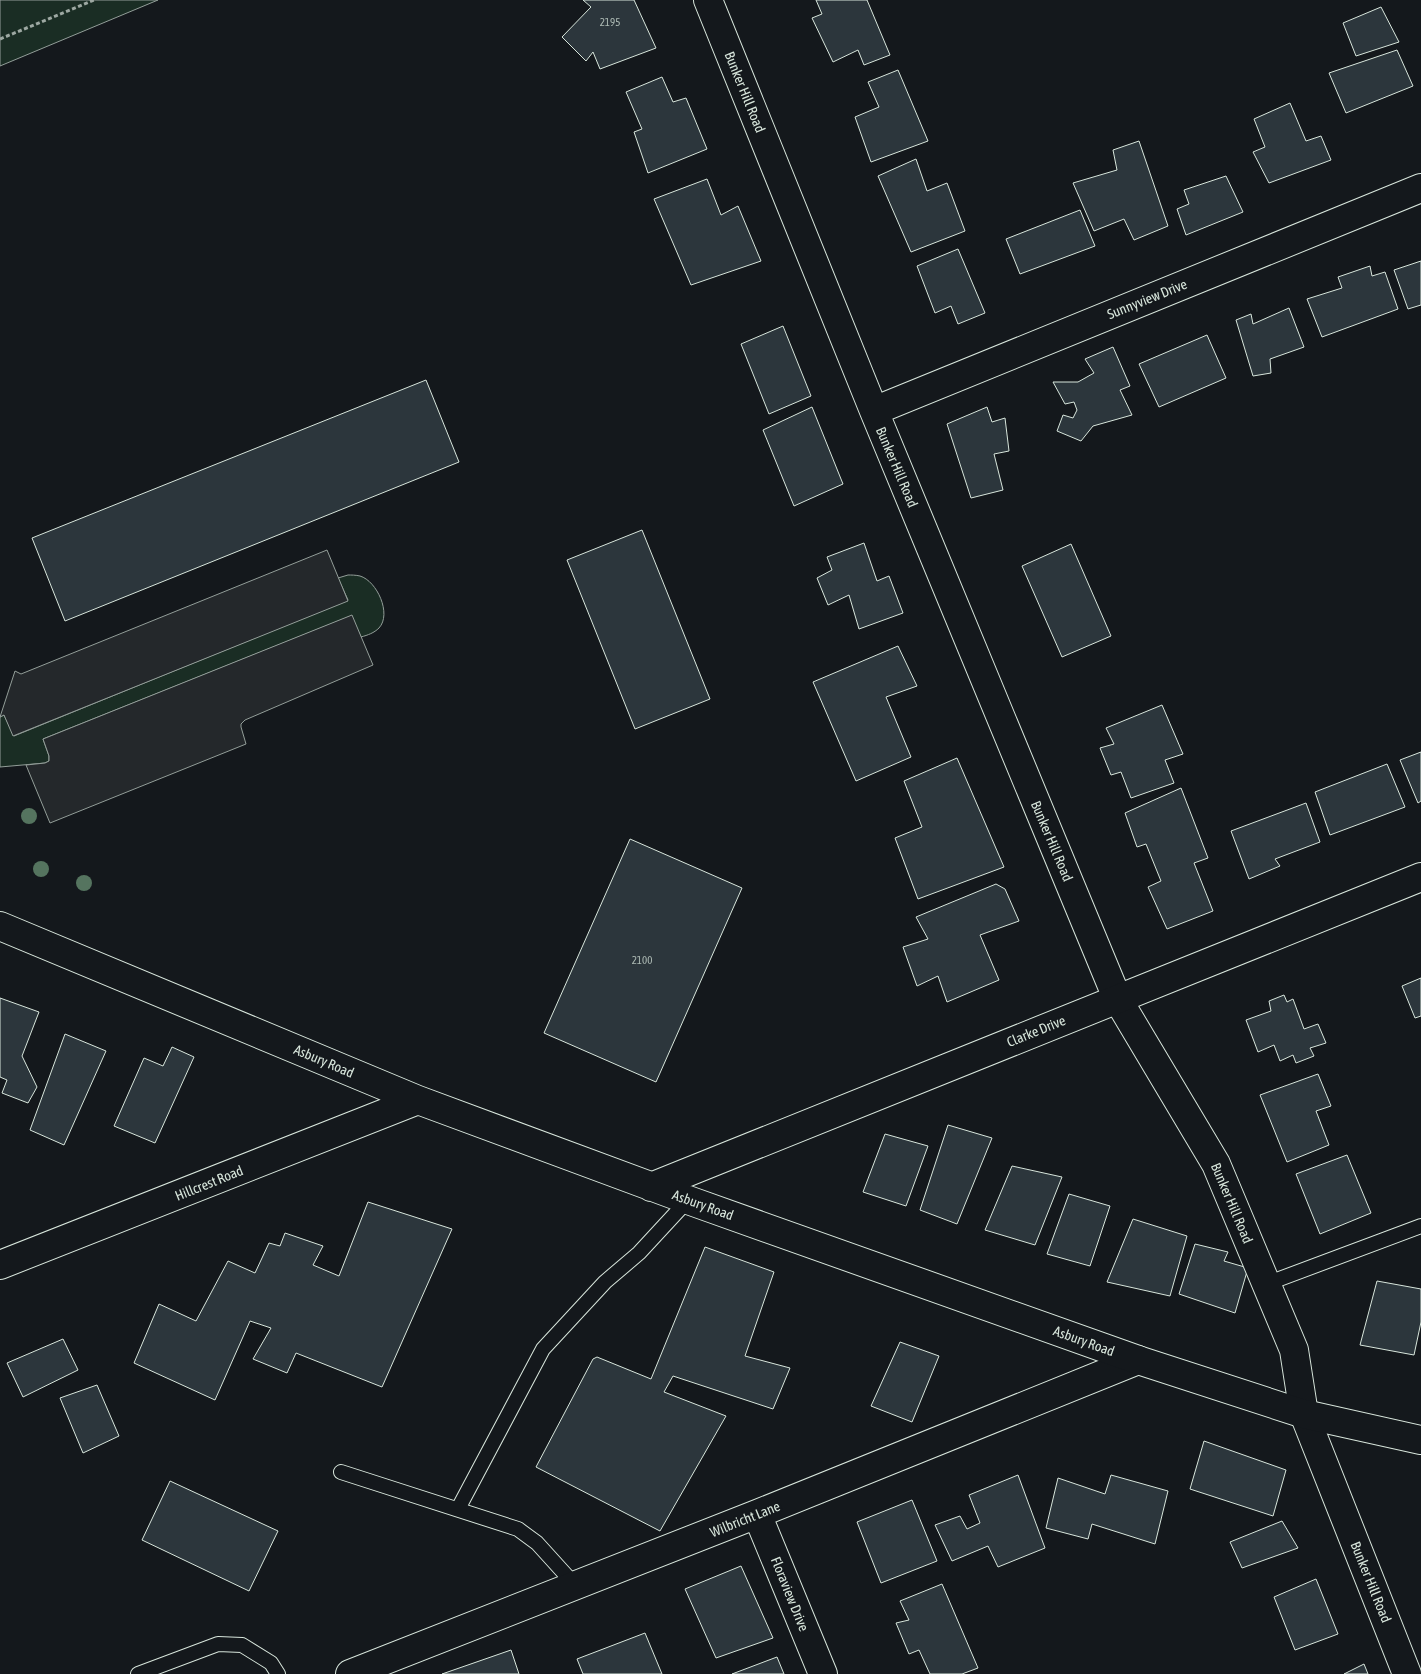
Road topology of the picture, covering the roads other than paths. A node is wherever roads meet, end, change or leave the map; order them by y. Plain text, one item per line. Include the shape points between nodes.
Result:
1 (708, 0) edge
2 (1421, 188) edge
3 (874, 411) junction
4 (1421, 878) edge
5 (0, 926) edge
6 (1117, 998) junction
7 (418, 1100) junction
8 (651, 1187) junction
9 (688, 1200) junction
10 (1421, 1226) edge
11 (0, 1265) edge
12 (1266, 1284) junction
13 (1138, 1360) junction
14 (1304, 1414) junction
15 (1421, 1440) edge
16 (341, 1472) dead end
17 (458, 1510) junction
18 (757, 1514) junction
19 (575, 1585) junction
20 (138, 1674) edge
21 (278, 1674) edge
22 (350, 1674) edge
23 (823, 1674) edge
24 (1407, 1674) edge

1 - 3 street, Bunker Hill Road
2 - 3 street, Sunnyview Drive
3 - 6 street, Bunker Hill Road
4 - 6 street, Clarke Drive
5 - 7 street, Asbury Road
6 - 8 street, Clarke Drive
6 - 12 street, Bunker Hill Road via 1216,1164
7 - 8 street, Asbury Road
7 - 11 street, Hillcrest Road
8 - 9 street, Asbury Road
9 - 13 street, Asbury Road
9 - 17 lane via 543,1349
10 - 12 lane
12 - 14 street, Bunker Hill Road via 1294,1350
13 - 14 street, Asbury Road
13 - 18 street, Wilbricht Lane
14 - 15 street, Asbury Road
14 - 24 street, Bunker Hill Road
16 - 17 lane
17 - 19 lane via 518,1529 537,1543
18 - 19 street, Wilbricht Lane
18 - 23 street, Floraview Drive
19 - 22 street, Wilbricht Lane
20 - 21 lane via 218,1644 242,1645 271,1663

